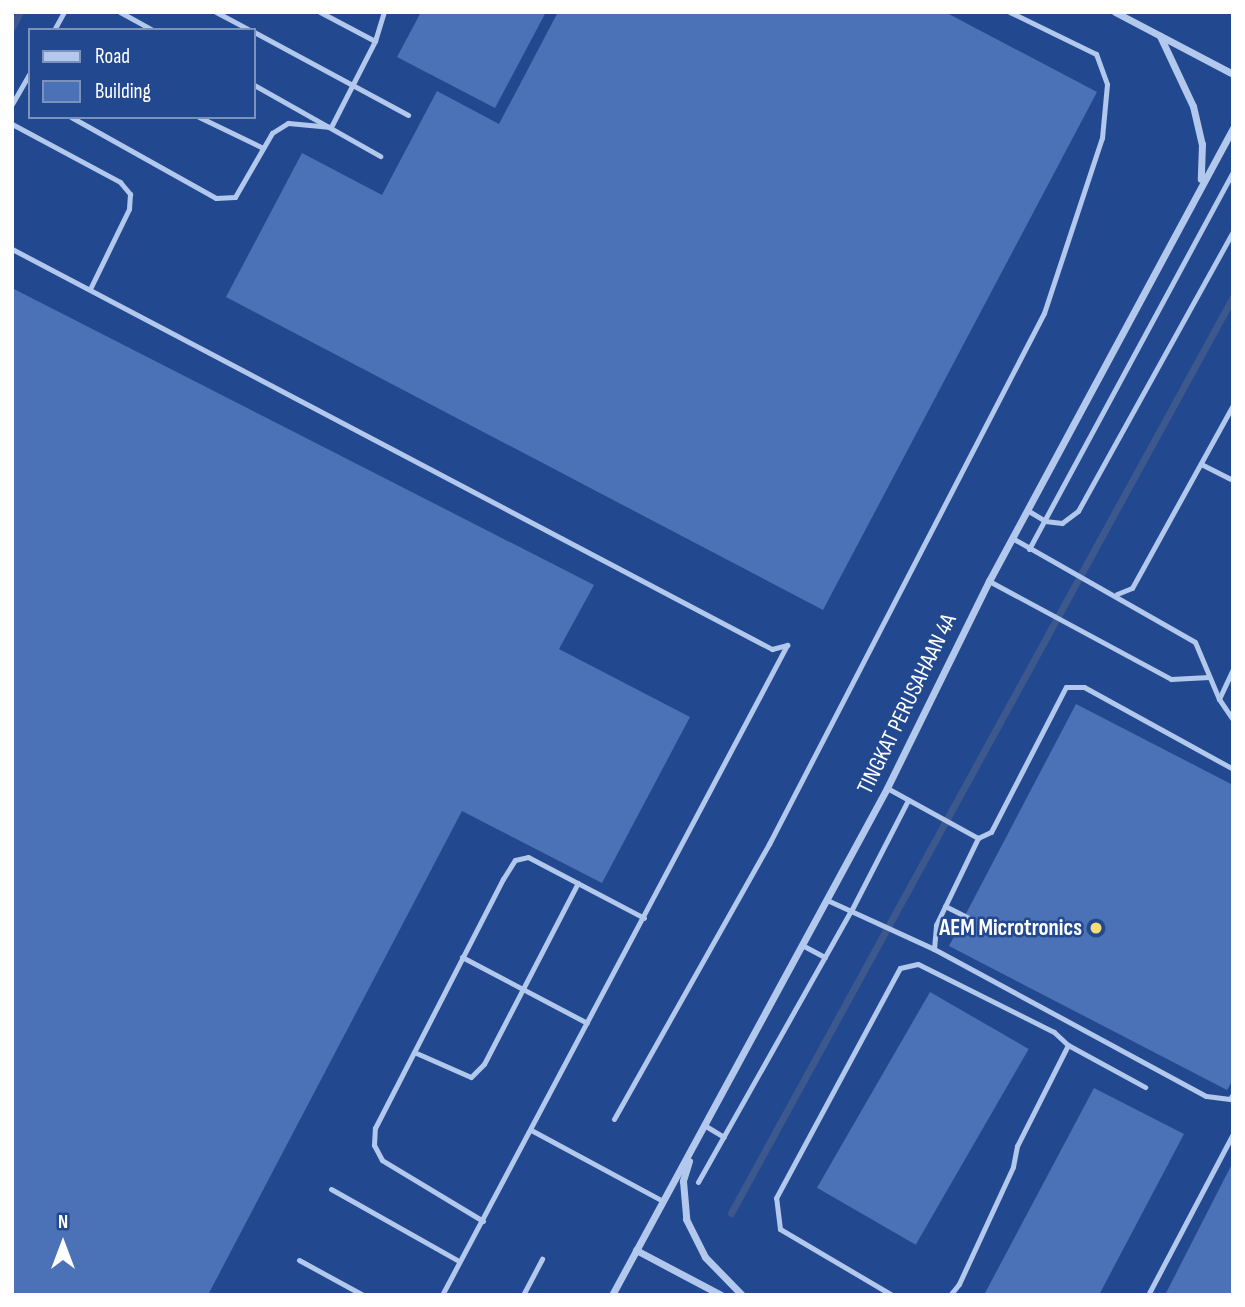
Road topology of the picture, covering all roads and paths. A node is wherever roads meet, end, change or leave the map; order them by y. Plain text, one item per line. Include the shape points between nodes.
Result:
1 (64, 12) edge
2 (120, 12) edge
3 (216, 12) edge
4 (320, 12) edge
5 (384, 12) edge
6 (1010, 12) edge
7 (1115, 12) edge
8 (55, 28) edge
9 (148, 28) edge
10 (246, 28) edge
11 (256, 33) edge
12 (1160, 36) junction
13 (376, 41) junction
14 (1233, 74) edge
15 (28, 76) edge
16 (354, 83) junction
17 (256, 86) edge
18 (20, 90) junction
19 (28, 94) edge
20 (12, 104) edge
21 (408, 115) dead end
22 (75, 119) edge
23 (203, 119) edge
24 (12, 124) edge
25 (331, 127) junction
26 (1233, 128) edge
27 (263, 148) junction
28 (380, 156) dead end
29 (1233, 172) edge
30 (1184, 214) junction
31 (1233, 231) edge
32 (12, 249) edge
33 (90, 289) junction
34 (1233, 405) edge
35 (1202, 464) junction
36 (1233, 480) edge
37 (1026, 510) junction
38 (1045, 521) junction
39 (1012, 538) junction
40 (1029, 549) junction
41 (989, 581) junction
42 (1117, 594) junction
43 (1233, 669) edge
44 (1209, 677) junction
45 (1219, 699) junction
46 (1233, 720) edge
47 (1233, 769) edge
48 (887, 788) junction
49 (908, 800) junction
50 (978, 838) junction
51 (578, 883) junction
52 (827, 900) junction
53 (945, 906) junction
54 (851, 911) junction
55 (967, 916) dead end
56 (644, 918) junction
57 (802, 945) junction
58 (934, 948) junction
59 (463, 957) junction
60 (825, 957) junction
61 (520, 988) junction
62 (587, 1023) junction
63 (1068, 1045) junction
64 (414, 1052) junction
65 (1145, 1087) dead end
66 (1233, 1094) edge
67 (614, 1119) dead end
68 (704, 1125) junction
69 (531, 1130) junction
70 (1233, 1134) edge
71 (723, 1137) junction
72 (694, 1143) junction
73 (698, 1182) dead end
74 (331, 1189) dead end
75 (663, 1200) junction
76 (483, 1221) junction
77 (636, 1250) junction
78 (542, 1259) dead end
79 (299, 1260) dead end
80 (459, 1261) junction
81 (363, 1295) edge
82 (442, 1295) edge
83 (523, 1295) edge
84 (612, 1295) edge
85 (721, 1295) edge
86 (743, 1295) edge
87 (892, 1295) edge
88 (950, 1295) edge
89 (1148, 1295) edge

1 - 8 lane
2 - 9 lane
3 - 10 lane
4 - 13 lane
5 - 13 lane
6 - 67 lane via 1096,54 1107,84 1102,138 1044,313 769,844
7 - 12 street
11 - 16 lane
12 - 14 street
12 - 30 street via 1194,106 1202,144 1202,178
13 - 16 lane
15 - 18 lane
16 - 21 lane
16 - 25 lane
17 - 25 lane
18 - 19 lane
18 - 20 lane
22 - 27 lane via 216,198 235,197
23 - 27 lane
24 - 33 lane via 120,182 131,194 129,209
25 - 27 lane via 288,122 272,133
25 - 28 lane
26 - 30 street, TINGKAT PERUSAHAAN 4A
29 - 38 lane
30 - 37 street, TINGKAT PERUSAHAAN 4A
31 - 38 lane via 1078,511 1062,523
32 - 33 lane
33 - 56 lane via 772,649 787,645
34 - 35 lane
35 - 36 lane
35 - 42 lane via 1132,588
37 - 38 lane
37 - 39 street, TINGKAT PERUSAHAAN 4A
38 - 40 lane
39 - 40 lane
39 - 41 street, TINGKAT PERUSAHAAN 4A
40 - 42 lane via 1094,587
41 - 44 lane via 1171,679
41 - 48 street, TINGKAT PERUSAHAAN 4A
42 - 44 lane via 1195,642
43 - 45 lane
44 - 45 lane
45 - 46 lane
47 - 50 lane via 1084,687 1066,687 991,832
48 - 49 lane
48 - 52 street, TINGKAT PERUSAHAAN 4A
49 - 50 lane
49 - 54 lane
50 - 53 lane
51 - 56 lane
51 - 59 lane via 528,857 515,860
51 - 61 lane
52 - 54 lane
52 - 57 street, TINGKAT PERUSAHAAN 4A
53 - 55 lane
53 - 58 lane via 936,925
54 - 58 lane
54 - 60 lane
56 - 62 lane
57 - 60 lane
57 - 68 street, TINGKAT PERUSAHAAN 4A
58 - 66 lane via 1206,1096 1230,1099
59 - 61 lane
59 - 64 lane
60 - 71 lane
61 - 62 lane
61 - 64 lane via 484,1064 471,1077
62 - 69 lane
63 - 65 lane
63 - 87 lane via 1054,1032 918,964 900,968 776,1198 780,1229
63 - 88 lane
64 - 76 lane via 376,1128 374,1145 382,1160
68 - 71 lane
68 - 72 street, TINGKAT PERUSAHAAN 4A
69 - 75 lane
69 - 76 lane
70 - 89 lane
71 - 73 lane
72 - 75 street, TINGKAT PERUSAHAAN 4A
72 - 86 street via 683,1181 686,1219 705,1256
74 - 80 lane
75 - 77 street, TINGKAT PERUSAHAAN 4A
76 - 80 lane
77 - 84 street, TINGKAT PERUSAHAAN 4A
77 - 85 street
78 - 83 lane
79 - 81 lane
80 - 82 lane

